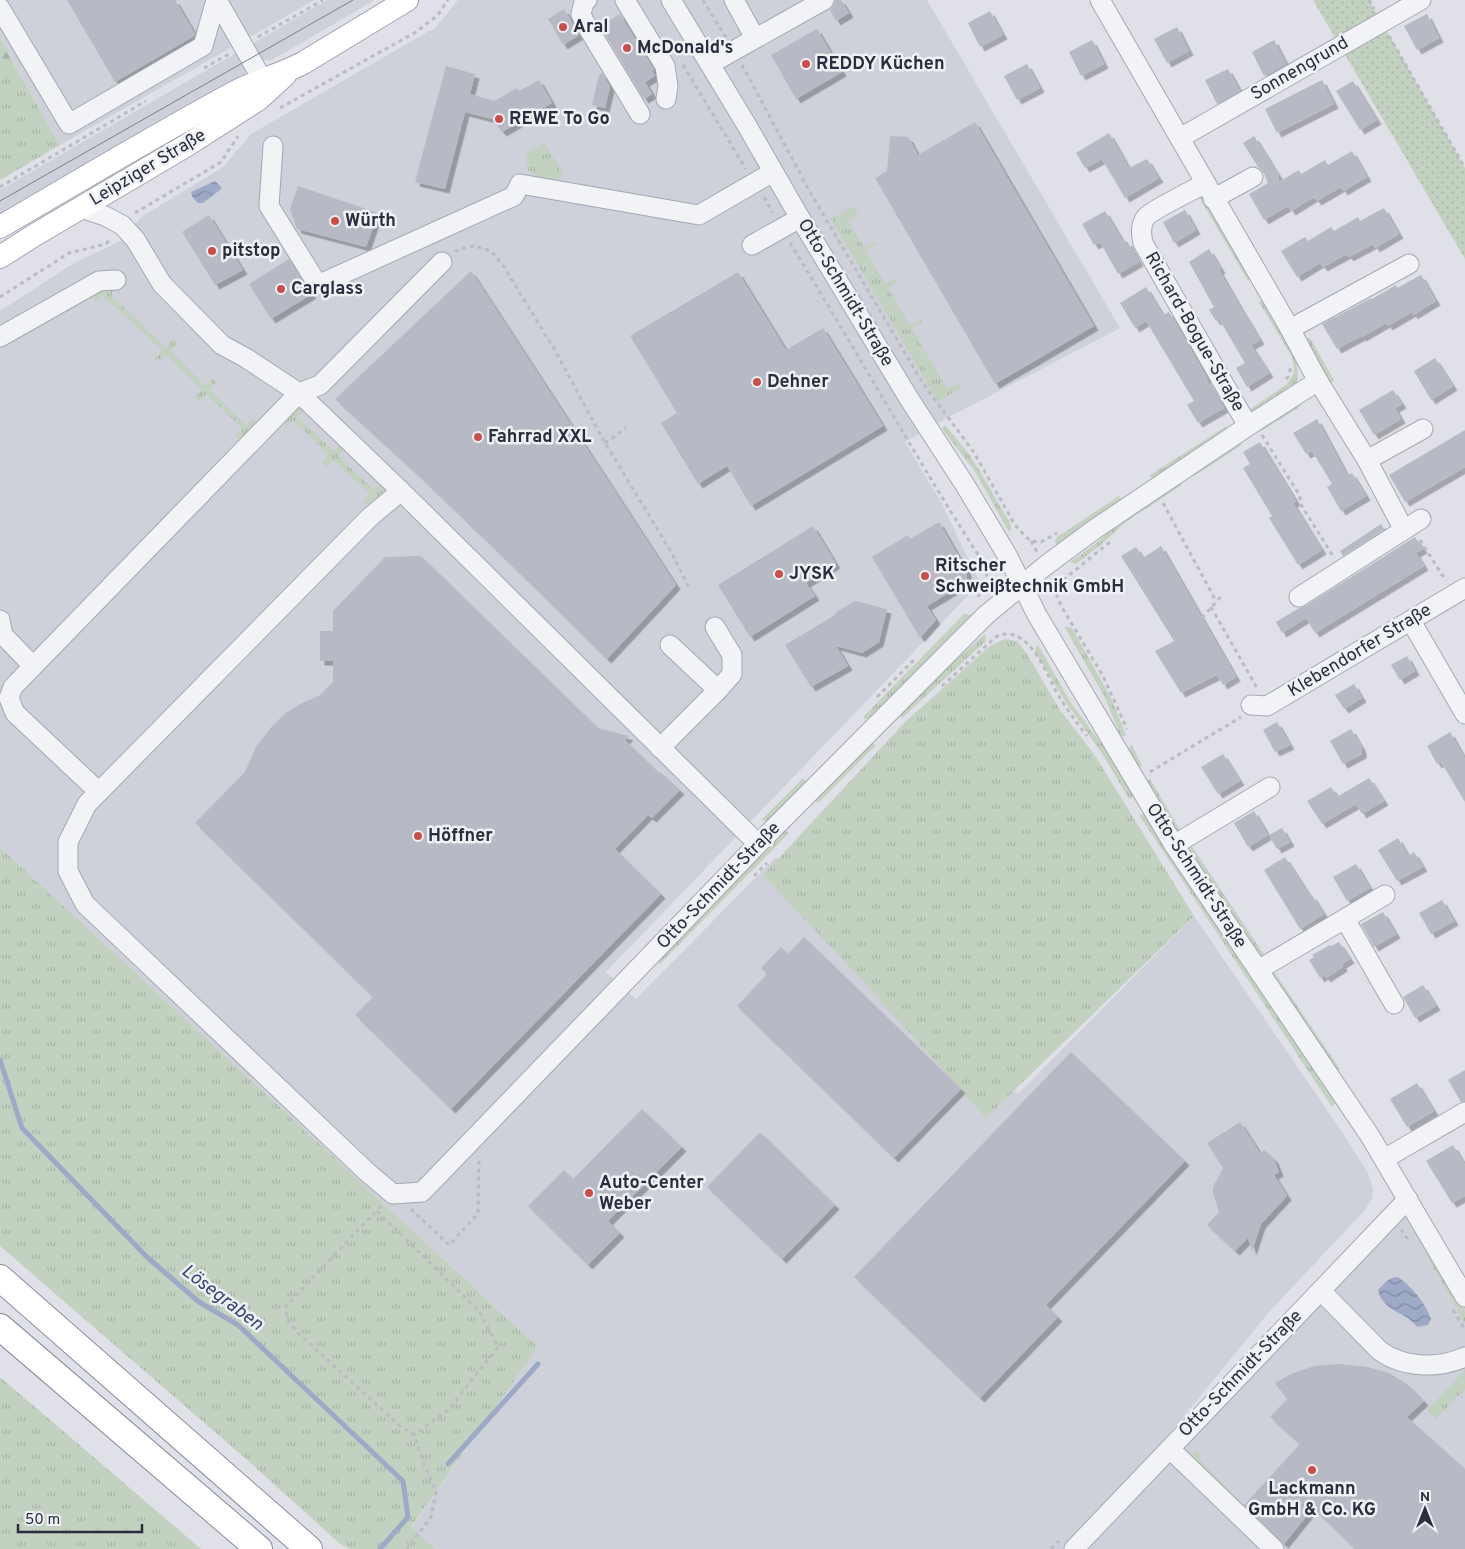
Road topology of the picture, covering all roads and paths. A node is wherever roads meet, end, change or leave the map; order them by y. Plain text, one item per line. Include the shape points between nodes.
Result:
1 (216, 0) edge
2 (323, 0) edge
3 (407, 0) edge
4 (448, 0) edge
5 (587, 0) edge
6 (625, 0) edge
7 (671, 0) edge
8 (703, 0) edge
9 (734, 0) edge
10 (824, 0) edge
11 (1100, 0) edge
12 (1421, 0) edge
13 (0, 8) edge
14 (1389, 35) dead end
15 (755, 38) junction
16 (243, 46) junction
17 (733, 50) junction
18 (679, 58) dead end
19 (710, 64) junction
20 (289, 71) junction
21 (197, 72) dead end
22 (262, 79) junction
23 (666, 99) dead end
24 (148, 100) dead end
25 (276, 110) dead end
26 (640, 114) dead end
27 (242, 129) dead end
28 (1180, 138) junction
29 (273, 146) dead end
30 (1465, 168) edge
31 (773, 172) junction
32 (1253, 177) dead end
33 (756, 182) junction
34 (0, 187) edge
35 (1209, 191) junction
36 (81, 208) junction
37 (800, 218) junction
38 (122, 225) junction
39 (0, 227) edge
40 (782, 228) junction
41 (752, 245) dead end
42 (0, 257) edge
43 (442, 262) joint
44 (1408, 264) dead end
45 (116, 280) dead end
46 (0, 297) edge
47 (1290, 329) junction
48 (0, 337) edge
49 (1290, 359) dead end
50 (1318, 381) junction
51 (1284, 382) dead end
52 (299, 393) junction
53 (626, 428) dead end
54 (1423, 429) dead end
55 (1255, 430) junction
56 (605, 443) junction
57 (1367, 460) junction
58 (401, 491) junction
59 (1163, 502) dead end
60 (1412, 525) junction
61 (1059, 532) dead end
62 (1341, 570) junction
63 (988, 580) dead end
64 (1022, 585) junction
65 (1057, 585) dead end
66 (690, 590) dead end
67 (1460, 591) edge
68 (1223, 594) dead end
69 (1300, 597) dead end
70 (1216, 601) junction
71 (1211, 607) junction
72 (1202, 618) dead end
73 (0, 620) edge
74 (1411, 622) junction
75 (715, 627) dead end
76 (670, 645) dead end
77 (32, 666) junction
78 (939, 689) dead end
79 (718, 690) junction
80 (1259, 706) junction
81 (1465, 714) edge
82 (1090, 739) dead end
83 (1124, 743) junction
84 (660, 748) junction
85 (1143, 777) junction
86 (1270, 788) dead end
87 (99, 792) junction
88 (758, 845) junction
89 (1174, 845) junction
90 (748, 881) dead end
91 (1384, 895) dead end
92 (1345, 919) junction
93 (1258, 970) junction
94 (1394, 1004) dead end
95 (1465, 1112) edge
96 (479, 1157) dead end
97 (1384, 1159) junction
98 (393, 1194) junction
99 (1408, 1200) junction
100 (377, 1210) junction
101 (412, 1211) dead end
102 (0, 1278) edge
103 (1321, 1291) junction
104 (1465, 1298) edge
105 (0, 1327) edge
106 (1465, 1357) edge
107 (414, 1435) junction
108 (1170, 1449) junction
109 (1082, 1546) edge
110 (260, 1549) edge
111 (310, 1549) edge
112 (407, 1549) edge
113 (1274, 1549) edge

1 - 13 street via 203,46 69,124
1 - 16 street
2 - 16 path
3 - 20 main road, Leipziger Straße
4 - 25 path via 438,15 416,32
5 - 26 street via 581,14 585,23
6 - 23 street via 665,66
7 - 19 street, Otto-Schmidt-Straße
8 - 17 path
9 - 15 street
10 - 15 street
11 - 28 street
12 - 28 street, Sonnengrund
14 - 30 path
15 - 17 street
16 - 21 path
16 - 22 street
17 - 19 street
17 - 61 path via 810,192 922,382 973,451 1015,525 1031,541 1041,542
18 - 33 path
19 - 31 street, Otto-Schmidt-Straße
20 - 22 main road, Leipziger Straße
20 - 36 main road, Leipziger Straße via 259,100
22 - 39 main road, Leipziger Straße
24 - 34 path
27 - 38 path via 221,162 134,213
28 - 35 street
29 - 33 street via 269,206 318,284 514,196 520,184 699,215
31 - 33 street
31 - 37 street, Otto-Schmidt-Straße
32 - 35 street, Richard-Bogue-Straße
33 - 40 path
35 - 47 street
35 - 55 street, Richard-Bogue-Straße via 1147,216 1141,235
36 - 38 street
36 - 42 main road, Leipziger Straße
37 - 40 street
37 - 64 street, Otto-Schmidt-Straße via 997,538
38 - 46 path via 106,244 69,253
38 - 52 street via 135,239 162,284 222,345
40 - 41 street
40 - 63 path via 984,564
43 - 52 street via 320,385
43 - 56 path via 459,249 474,246 492,251 556,352
44 - 47 street
45 - 48 street via 99,282
47 - 50 street
49 - 51 path via 1292,368
50 - 55 street, Richard-Bogue-Straße
50 - 57 street
52 - 58 street
52 - 77 street
53 - 56 path
54 - 57 street
55 - 62 path via 1300,496 1300,504
55 - 64 street, Richard-Bogue-Straße via 1094,529
56 - 66 path via 670,550
57 - 60 street
58 - 84 street
58 - 87 street via 370,517
59 - 70 path
60 - 62 street
60 - 67 path
62 - 69 street
64 - 83 street, Otto-Schmidt-Straße via 1037,615
64 - 88 street, Otto-Schmidt-Straße via 986,615
65 - 83 path via 1063,609 1103,676
67 - 74 street, Klebendorfer Straße
68 - 70 path
70 - 71 path
71 - 72 path
71 - 80 path
73 - 77 street via 3,635
74 - 80 street, Klebendorfer Straße
74 - 81 street
75 - 79 street via 732,655 732,674
76 - 79 street
77 - 87 street via 11,692 9,698 15,713
78 - 82 path via 997,636 1003,633 1017,635 1033,650 1059,696
79 - 84 street
80 - 85 path
83 - 85 street, Otto-Schmidt-Straße
83 - 85 path
84 - 88 street
85 - 89 street, Otto-Schmidt-Straße
86 - 89 street
87 - 98 street via 87,804 68,842 68,871 85,904
88 - 90 path
88 - 98 street, Otto-Schmidt-Straße via 422,1192
89 - 93 street, Otto-Schmidt-Straße
91 - 92 street
92 - 93 street
92 - 94 street
93 - 97 street, Otto-Schmidt-Straße
95 - 97 street
96 - 101 path via 478,1214 449,1245
97 - 99 street, Otto-Schmidt-Straße
98 - 100 path
99 - 103 street, Otto-Schmidt-Straße
99 - 104 street, Otto-Schmidt-Straße
100 - 107 path via 479,1311 498,1347 449,1409
100 - 107 path via 286,1306 287,1319 313,1347 401,1427
102 - 111 highway
103 - 106 street via 1390,1358 1424,1365
103 - 108 street, Otto-Schmidt-Straße
105 - 110 highway
107 - 112 path via 436,1492 430,1517
108 - 109 street, Otto-Schmidt-Straße
108 - 113 street

